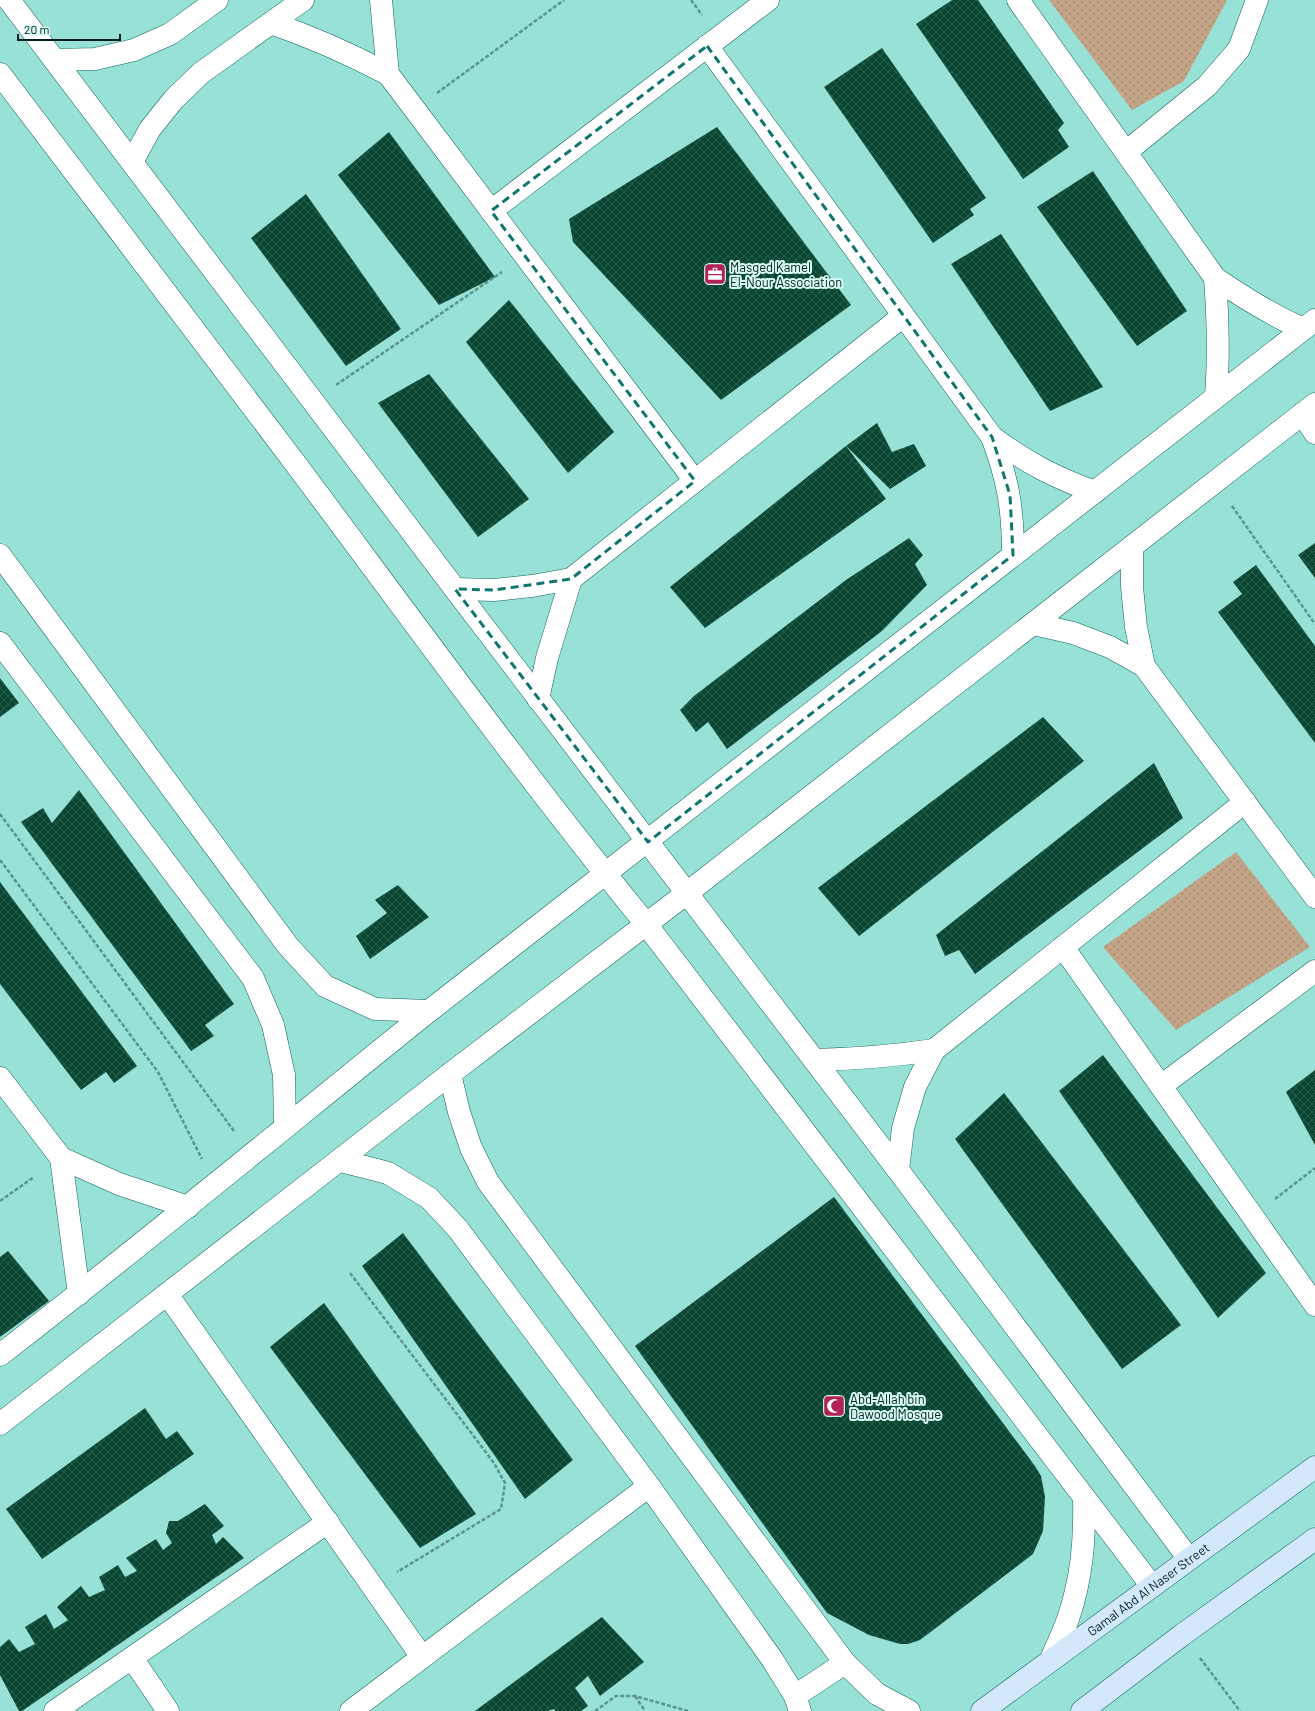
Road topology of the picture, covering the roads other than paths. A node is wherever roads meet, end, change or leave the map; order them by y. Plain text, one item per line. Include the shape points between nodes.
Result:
1 (9, 0) edge
2 (217, 0) edge
3 (303, 0) edge
4 (381, 0) edge
5 (768, 0) edge
6 (1018, 0) edge
7 (1257, 0) edge
8 (271, 23) junction
9 (707, 46) junction
10 (55, 60) junction
11 (0, 74) edge
12 (388, 74) junction
13 (1126, 152) junction
14 (132, 162) junction
15 (491, 211) junction
16 (1216, 278) junction
17 (903, 316) junction
18 (1309, 325) edge
19 (1216, 397) junction
20 (1308, 409) edge
21 (1315, 433) edge
22 (992, 437) junction
23 (695, 481) junction
24 (1095, 492) junction
25 (1132, 547) junction
26 (1013, 554) junction
27 (0, 555) edge
28 (571, 579) junction
29 (455, 589) junction
30 (1034, 624) junction
31 (0, 643) edge
32 (1144, 666) junction
33 (538, 699) junction
34 (1245, 802) junction
35 (648, 842) junction
36 (606, 875) junction
37 (687, 893) junction
38 (1315, 897) edge
39 (646, 924) junction
40 (1063, 947) junction
41 (1315, 971) edge
42 (429, 1011) junction
43 (934, 1050) junction
44 (814, 1060) junction
45 (450, 1074) junction
46 (0, 1078) edge
47 (1161, 1086) junction
48 (285, 1126) junction
49 (61, 1158) junction
50 (341, 1160) junction
51 (898, 1170) junction
52 (188, 1207) junction
53 (79, 1294) junction
54 (167, 1294) junction
55 (1315, 1305) edge
56 (0, 1355) edge
57 (0, 1424) edge
58 (1315, 1467) edge
59 (649, 1486) junction
60 (1084, 1497) junction
61 (328, 1522) junction
62 (1315, 1539) edge
63 (1188, 1560) junction
64 (1152, 1586) junction
65 (422, 1657) junction
66 (132, 1658) junction
67 (1051, 1659) junction
68 (845, 1663) junction
69 (798, 1704) edge
70 (56, 1711) edge
71 (168, 1711) edge
72 (351, 1711) edge
73 (909, 1711) edge
74 (982, 1711) edge
75 (1082, 1711) edge

1 - 10 street
2 - 10 street via 170,34 134,50 94,59
3 - 8 street
4 - 12 street
5 - 9 street
6 - 13 street
7 - 13 street via 1239,49 1207,86
8 - 12 street via 312,37
8 - 14 street via 201,73 174,99 150,129
9 - 15 street
9 - 17 street
10 - 14 street
11 - 36 street via 292,459 492,730
12 - 15 street
13 - 16 street
14 - 29 street
15 - 23 street
16 - 18 street via 1266,311
16 - 19 street via 1219,357
17 - 22 street
17 - 23 street
18 - 19 street
19 - 24 street
20 - 21 street
20 - 25 street
22 - 24 street via 1040,470
22 - 26 street via 1010,495
23 - 28 street
24 - 26 street
25 - 30 street
25 - 32 street via 1136,627
26 - 35 street
27 - 42 street via 288,946 325,986 375,1009
28 - 29 street via 494,590
28 - 33 street via 547,658
29 - 33 street
30 - 32 street via 1073,633 1110,647
30 - 37 street
31 - 48 street via 253,978 273,1025 284,1075
32 - 34 street
33 - 35 street
34 - 38 street
34 - 40 street
35 - 36 street
35 - 37 street
36 - 39 street
36 - 42 street
37 - 39 street
37 - 44 street
39 - 45 street
39 - 60 street
40 - 43 street
40 - 47 street
41 - 47 street
42 - 48 street
43 - 44 street via 895,1056
43 - 51 street via 915,1087 903,1128
44 - 51 street
45 - 50 street
45 - 68 street via 471,1148 488,1182
46 - 49 street
47 - 55 street
48 - 52 street
49 - 52 street via 119,1184
49 - 53 street
50 - 54 street
50 - 59 street via 388,1173 429,1198 458,1229
51 - 63 street
52 - 53 street
53 - 56 street
54 - 57 street
54 - 61 street
58 - 63 main road, Gamal Abd Al Naser Street
59 - 65 street
59 - 69 street via 772,1658
60 - 64 street
60 - 67 street via 1085,1537 1079,1579 1068,1620
61 - 65 street
61 - 66 street
62 - 75 main road
63 - 64 main road, Gamal Abd Al Naser Street
64 - 67 main road, Gamal Abd Al Naser Street
65 - 72 street
66 - 70 street
66 - 71 street
67 - 74 main road, Gamal Abd Al Naser Street
68 - 69 street
68 - 73 street via 877,1694

